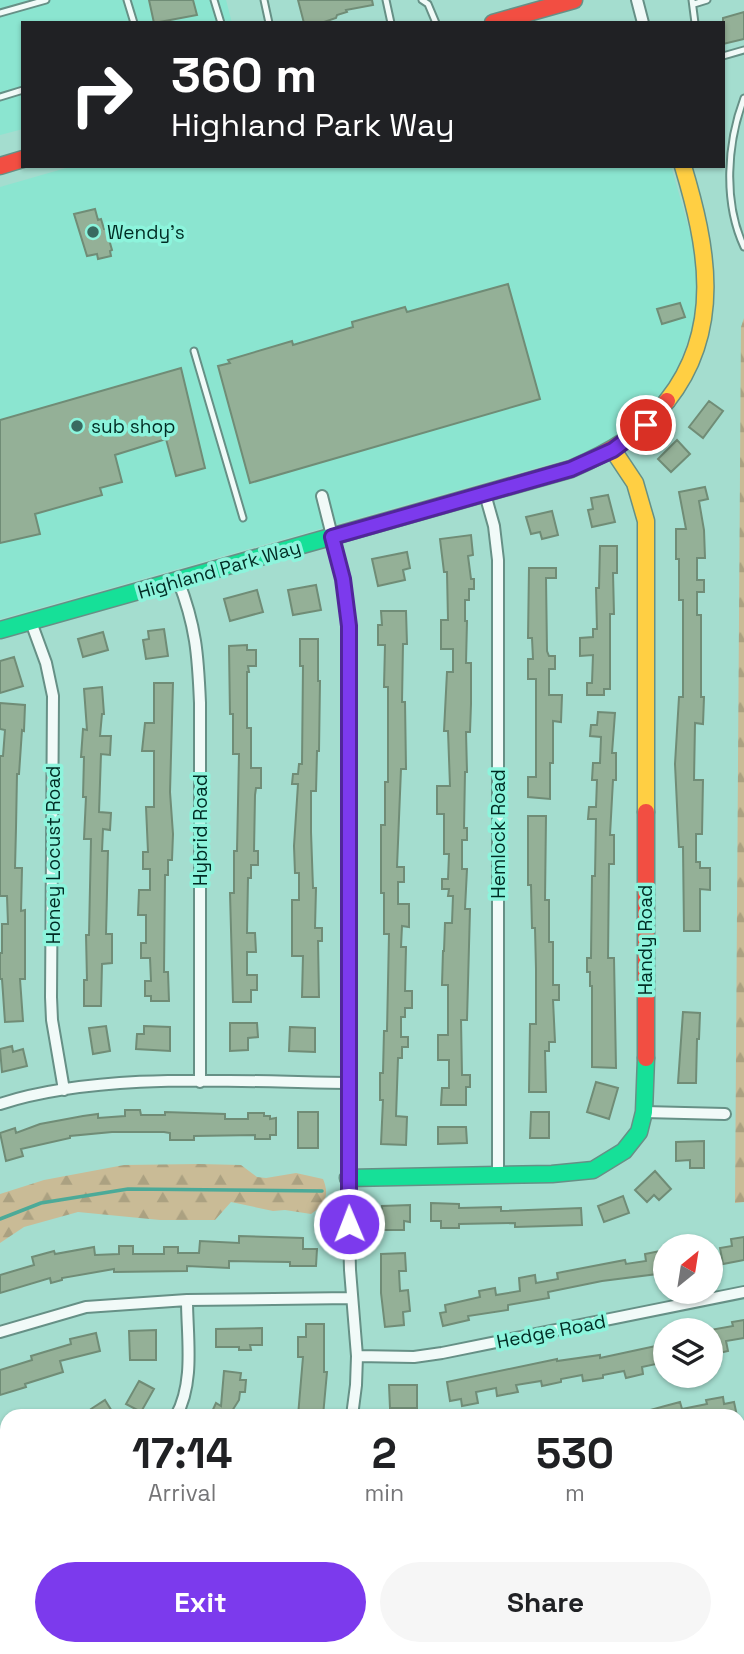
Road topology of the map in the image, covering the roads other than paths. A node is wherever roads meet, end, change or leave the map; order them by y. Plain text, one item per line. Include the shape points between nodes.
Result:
1 (47, 0) edge
2 (128, 0) edge
3 (214, 0) edge
4 (264, 0) edge
5 (386, 0) edge
6 (422, 0) edge
7 (575, 0) edge
8 (637, 0) edge
9 (707, 0) edge
10 (693, 2) edge
11 (0, 13) edge
12 (543, 16) edge
13 (519, 19) edge
14 (133, 21) edge
15 (220, 21) edge
16 (269, 21) edge
17 (391, 21) edge
18 (435, 21) edge
19 (642, 21) edge
20 (695, 21) edge
21 (744, 50) edge
22 (725, 55) edge
23 (21, 91) edge
24 (0, 97) edge
25 (744, 98) edge
26 (21, 160) edge
27 (0, 166) edge
28 (684, 168) edge
29 (744, 247) edge
30 (194, 351) dead end
31 (613, 450) junction
32 (485, 494) junction
33 (322, 496) dead end
34 (243, 519) dead end
35 (332, 537) junction
36 (178, 580) junction
37 (31, 622) junction
38 (0, 630) edge
39 (200, 1082) junction
40 (348, 1083) junction
41 (64, 1090) junction
42 (0, 1104) edge
43 (644, 1112) junction
44 (725, 1114) dead end
45 (498, 1174) junction
46 (348, 1178) junction
47 (744, 1292) edge
48 (352, 1298) junction
49 (187, 1300) junction
50 (0, 1332) edge
51 (357, 1356) junction
52 (179, 1409) edge
53 (353, 1409) edge

1 - 11 lane
2 - 14 lane
3 - 15 lane
4 - 16 lane
5 - 17 lane
6 - 18 lane
7 - 12 street
8 - 19 street
9 - 10 lane
10 - 20 lane
12 - 13 street
21 - 22 lane
23 - 24 lane
25 - 29 lane via 733,133 730,166 734,219
26 - 27 street
28 - 31 street, Highland Park Way via 704,247 706,307 701,332 672,397 641,430
30 - 34 lane
31 - 32 street, Highland Park Way via 571,469
31 - 43 street, Handy Road via 634,478 646,521
32 - 35 street, Highland Park Way
32 - 45 street, Hemlock Road via 498,560
33 - 35 street
35 - 36 street, Highland Park Way
35 - 40 street via 349,626
36 - 37 street, Highland Park Way
36 - 39 street, Hybrid Road via 198,645
37 - 38 street, Highland Park Way
37 - 41 street, Honey Locust Road via 53,696 51,997
39 - 40 street
39 - 41 street
40 - 46 street
41 - 42 street
43 - 44 street
43 - 45 street, Handy Road via 633,1141 604,1165 575,1173
45 - 46 street, Handy Road
46 - 48 street
47 - 51 street, Hedge Road via 442,1353
48 - 49 street
48 - 51 street
49 - 50 street via 86,1307
49 - 52 street via 186,1391
51 - 53 street

